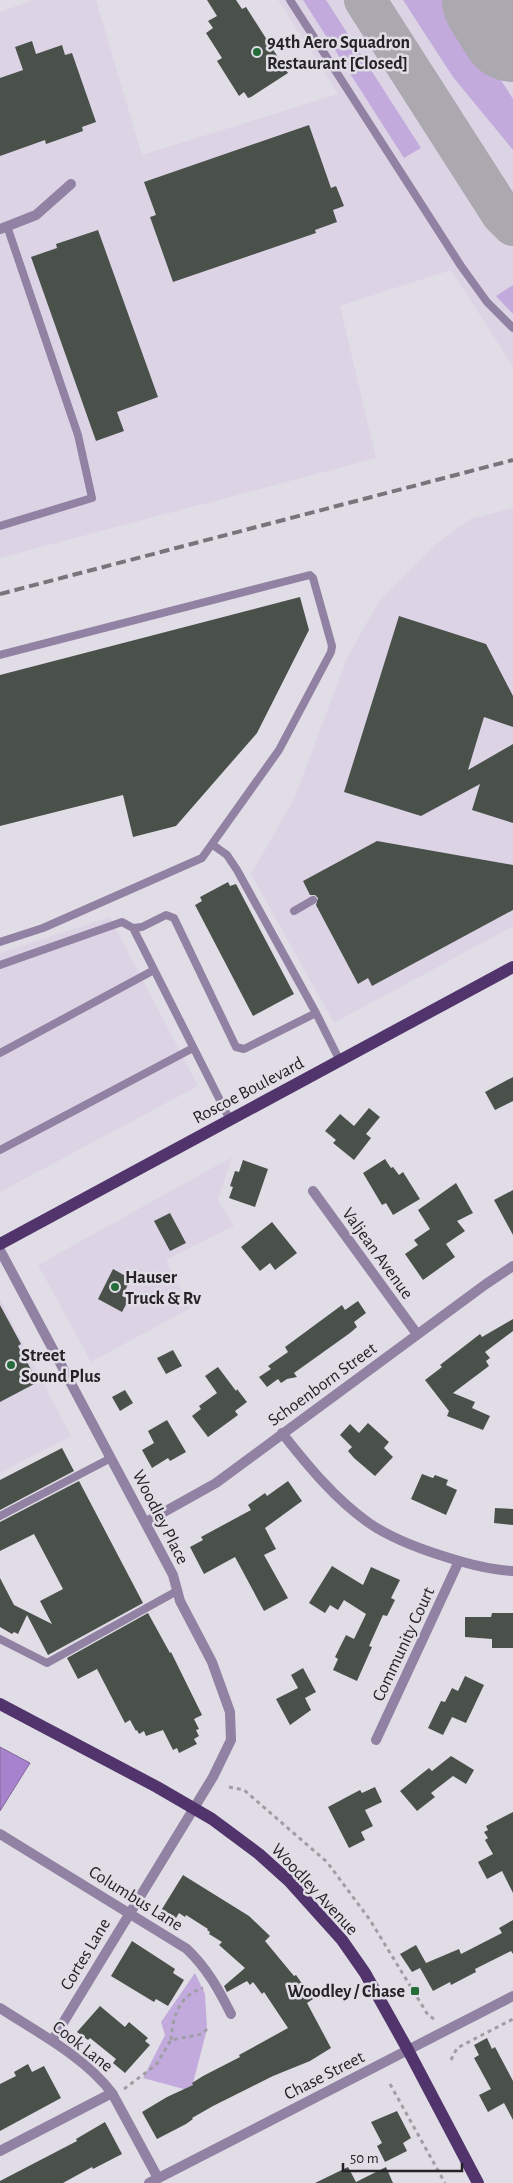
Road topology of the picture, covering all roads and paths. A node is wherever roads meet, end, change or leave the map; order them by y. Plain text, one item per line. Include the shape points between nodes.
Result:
1 (290, 0) edge
2 (71, 184) dead end
3 (4, 227) edge
4 (513, 328) edge
5 (0, 526) edge
6 (0, 656) edge
7 (213, 845) junction
8 (313, 900) dead end
9 (294, 911) dead end
10 (133, 928) junction
11 (0, 942) edge
12 (0, 965) edge
13 (513, 967) edge
14 (154, 970) junction
15 (316, 1013) junction
16 (193, 1048) junction
17 (0, 1053) edge
18 (340, 1061) junction
19 (230, 1120) junction
20 (0, 1150) edge
21 (313, 1191) dead end
22 (0, 1244) edge
23 (0, 1250) edge
24 (513, 1266) edge
25 (417, 1334) junction
26 (282, 1433) junction
27 (111, 1458) junction
28 (0, 1516) edge
29 (146, 1522) junction
30 (459, 1561) junction
31 (513, 1571) edge
32 (177, 1591) junction
33 (0, 1639) edge
34 (0, 1704) edge
35 (376, 1740) dead end
36 (229, 1787) dead end
37 (194, 1808) junction
38 (0, 1834) edge
39 (130, 1912) junction
40 (204, 1988) dead end
41 (513, 1996) edge
42 (0, 2008) edge
43 (231, 2014) dead end
44 (434, 2019) dead end
45 (513, 2019) edge
46 (207, 2029) dead end
47 (171, 2040) junction
48 (52, 2041) junction
49 (408, 2050) junction
50 (450, 2060) dead end
51 (390, 2084) dead end
52 (124, 2089) dead end
53 (112, 2092) junction
54 (0, 2152) edge
55 (153, 2181) edge
56 (444, 2183) edge
57 (478, 2183) edge

1 - 4 lane via 461,266 487,302
2 - 3 street via 36,215
3 - 5 lane via 78,435 92,496 91,500
6 - 7 lane via 312,575 331,652 279,750
7 - 11 lane via 195,862 43,928
7 - 15 lane via 227,855 237,870
8 - 9 lane
10 - 12 lane via 122,922
10 - 14 lane
10 - 15 lane via 166,915 174,918 236,1047 244,1050
13 - 18 main road, Roscoe Boulevard
14 - 16 lane
14 - 17 lane
15 - 18 lane
16 - 19 lane
16 - 20 lane
18 - 19 main road, Roscoe Boulevard
19 - 22 main road, Roscoe Boulevard
21 - 25 street, Valjean Avenue
23 - 27 street, Woodley Place
24 - 25 street, Schoenborn Street
25 - 26 street, Schoenborn Street
26 - 29 street, Schoenborn Street via 216,1483
26 - 30 street via 329,1488 370,1524 422,1549
27 - 28 lane
27 - 29 street, Woodley Place
29 - 32 street, Woodley Place via 173,1575
30 - 31 street
30 - 35 street, Community Court
32 - 33 lane via 47,1663
32 - 37 street, Woodley Place via 212,1662 230,1712 230,1740
34 - 37 main road, Woodley Avenue
36 - 44 path via 244,1790 327,1862 370,1920 428,2015
37 - 39 street, Cortes Lane
37 - 49 main road, Woodley Avenue via 259,1854 316,1910 365,1973
38 - 39 street, Columbus Lane
39 - 43 street, Columbus Lane via 187,1949 208,1972
39 - 48 street, Cortes Lane
40 - 47 path via 195,1991 181,2004 173,2019
41 - 49 street, Chase Street
42 - 48 street, Cook Lane
45 - 50 path via 457,2048
46 - 47 path via 202,2034
47 - 52 path via 156,2065
48 - 53 street, Cook Lane
49 - 55 street, Chase Street
49 - 57 main road, Woodley Avenue
51 - 56 path
53 - 54 street
53 - 55 street, Cook Lane

